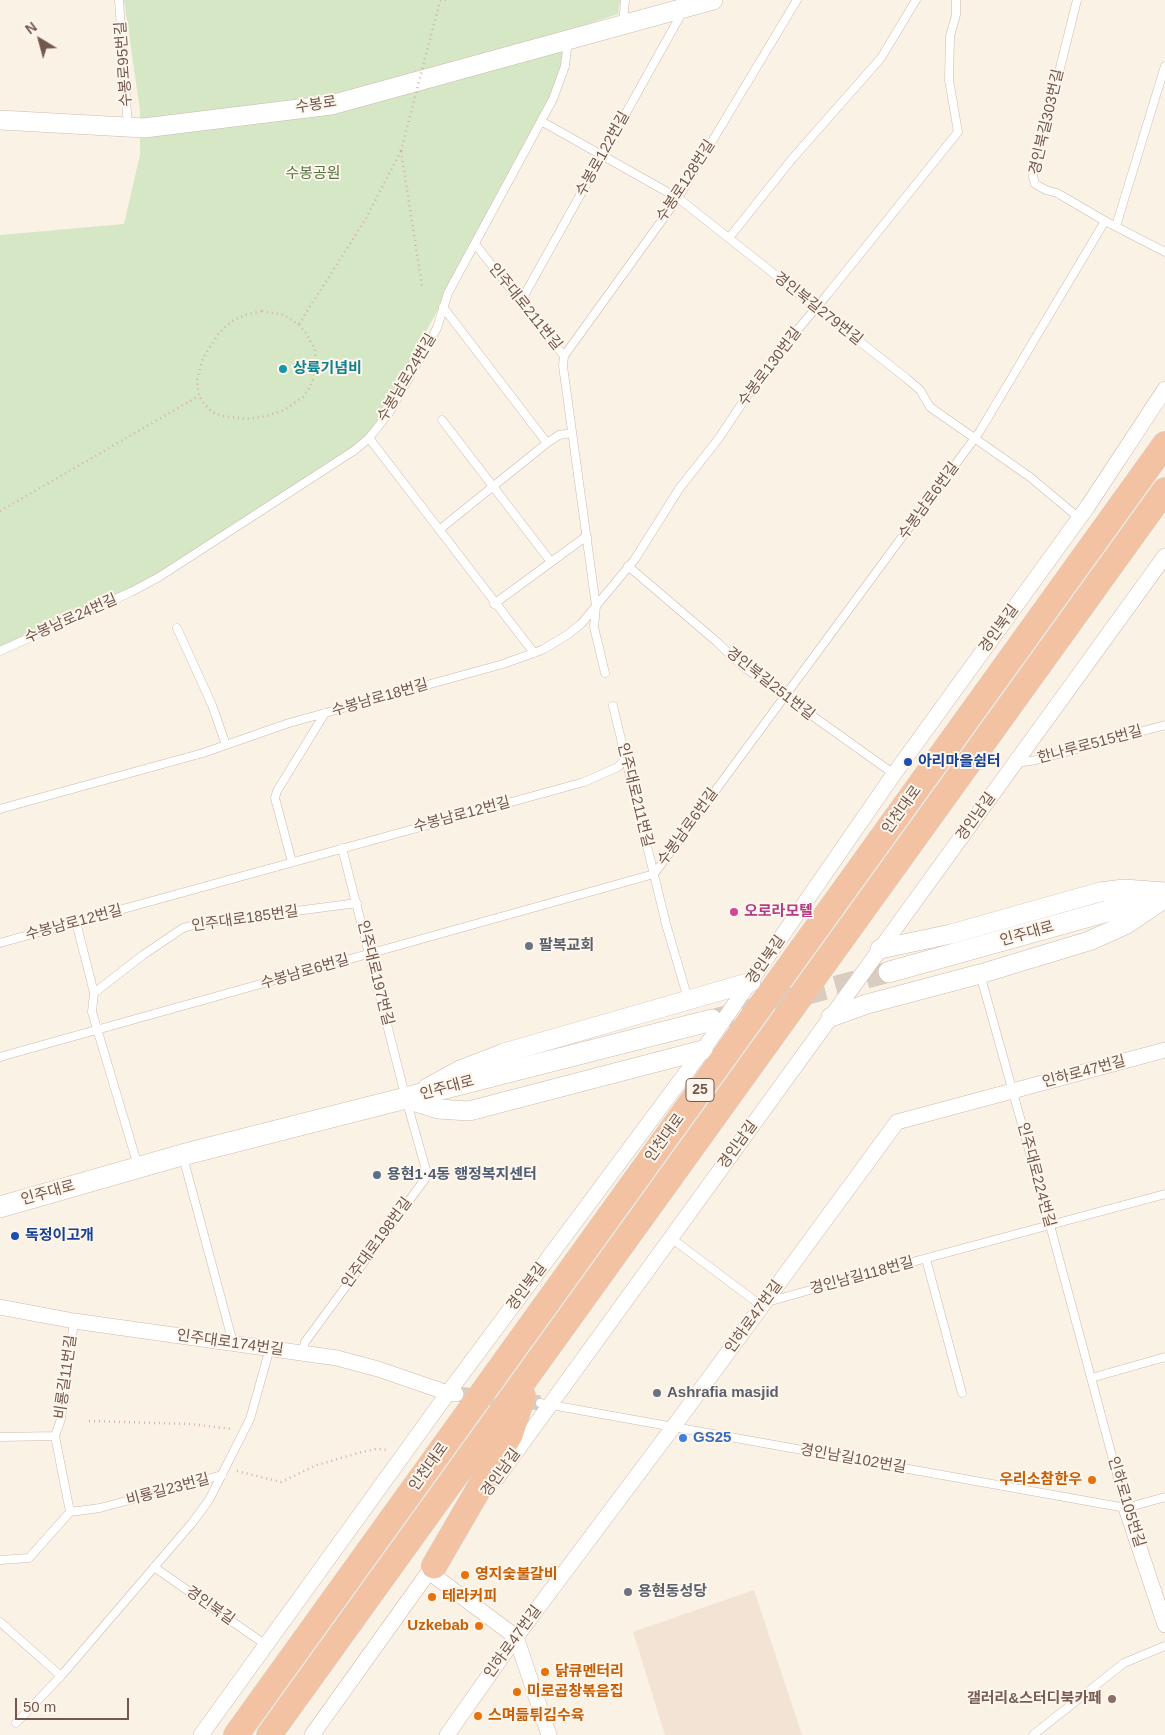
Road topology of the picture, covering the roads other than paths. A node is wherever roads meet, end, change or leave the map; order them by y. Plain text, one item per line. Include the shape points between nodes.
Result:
1 (119, 0) edge
2 (625, 0) edge
3 (713, 0) edge
4 (797, 0) edge
5 (916, 0) edge
6 (956, 0) edge
7 (1077, 0) edge
8 (685, 8) junction
9 (623, 25) junction
10 (568, 40) junction
11 (1165, 66) edge
12 (0, 120) edge
13 (541, 121) junction
14 (128, 127) junction
15 (602, 155) junction
16 (678, 198) junction
17 (1104, 221) junction
18 (1116, 226) junction
19 (729, 238) junction
20 (475, 244) junction
21 (1165, 252) edge
22 (521, 301) junction
23 (443, 307) junction
24 (817, 308) junction
25 (564, 356) junction
26 (1165, 388) edge
27 (442, 420) dead end
28 (572, 433) junction
29 (369, 438) junction
30 (975, 438) junction
31 (547, 443) junction
32 (1165, 444) edge
33 (493, 487) junction
34 (1165, 490) edge
35 (1079, 518) junction
36 (439, 530) junction
37 (586, 538) junction
38 (1165, 556) edge
39 (551, 562) junction
40 (628, 566) junction
41 (494, 604) junction
42 (596, 606) junction
43 (177, 628) dead end
44 (0, 651) edge
45 (534, 654) junction
46 (606, 673) dead end
47 (784, 697) junction
48 (613, 706) dead end
49 (325, 713) junction
50 (1165, 725) edge
51 (226, 745) junction
52 (626, 758) junction
53 (1015, 763) junction
54 (894, 774) junction
55 (0, 809) edge
56 (342, 848) junction
57 (292, 862) junction
58 (654, 874) junction
59 (1165, 895) edge
60 (357, 903) junction
61 (76, 922) junction
62 (0, 943) edge
63 (880, 949) junction
64 (370, 954) junction
65 (889, 972) tunnel mouth
66 (980, 974) junction
67 (750, 982) junction
68 (94, 993) junction
69 (688, 999) junction
70 (831, 1017) junction
71 (712, 1020) tunnel mouth
72 (98, 1030) junction
73 (703, 1050) junction
74 (1165, 1050) edge
75 (0, 1058) edge
76 (1013, 1091) junction
77 (406, 1099) junction
78 (182, 1155) junction
79 (139, 1167) junction
80 (1165, 1194) edge
81 (0, 1207) edge
82 (1050, 1225) junction
83 (671, 1238) junction
84 (926, 1259) junction
85 (764, 1303) junction
86 (0, 1307) edge
87 (74, 1321) junction
88 (233, 1343) junction
89 (270, 1348) junction
90 (302, 1353) junction
91 (1165, 1357) edge
92 (532, 1370) junction
93 (1091, 1378) junction
94 (962, 1393) dead end
95 (452, 1394) junction
96 (545, 1404) junction
97 (674, 1426) junction
98 (56, 1436) junction
99 (0, 1437) edge
100 (222, 1476) junction
101 (1165, 1497) edge
102 (1126, 1508) junction
103 (70, 1512) junction
104 (0, 1560) edge
105 (154, 1567) junction
106 (432, 1569) junction
107 (0, 1622) edge
108 (1165, 1625) edge
109 (516, 1637) junction
110 (266, 1645) junction
111 (1165, 1646) edge
112 (61, 1676) junction
113 (16, 1723) dead end
114 (201, 1735) edge
115 (236, 1735) edge
116 (269, 1735) edge
117 (312, 1735) edge
118 (447, 1735) edge
119 (550, 1735) edge
120 (1033, 1735) edge

1 - 14 lane, 수봉로95번길
2 - 9 lane
3 - 8 street, 수봉로
4 - 16 lane, 수봉로128번길
5 - 19 lane via 881,58 792,159
6 - 24 lane, 수봉로130번길 via 950,36 949,80 958,132
7 - 17 lane, 경인북길303번길 via 1033,176 1035,184
8 - 9 street, 수봉로
8 - 15 lane, 수봉로122번길
9 - 10 street, 수봉로
10 - 13 lane, 수봉남로24번길 via 565,66
10 - 14 street, 수봉로 via 331,105 144,128
11 - 18 lane
12 - 14 street, 수봉로
13 - 15 lane, 경인북길279번길
13 - 20 lane, 수봉남로24번길
15 - 16 lane, 경인북길279번길
15 - 22 lane, 수봉로122번길
16 - 19 lane, 경인북길279번길
16 - 25 lane, 수봉로128번길
17 - 18 lane, 경인북길303번길
17 - 30 lane, 수봉남로6번길
18 - 21 lane, 경인북길303번길
19 - 24 lane, 경인북길279번길
20 - 22 lane, 인주대로211번길
20 - 23 lane, 수봉남로24번길
22 - 25 lane, 인주대로211번길
23 - 29 lane, 수봉남로24번길 via 436,328 393,405
23 - 31 lane
24 - 30 lane, 경인북길279번길 via 920,390 930,407
24 - 40 lane, 수봉로130번길 via 749,393
25 - 28 lane, 인주대로211번길
26 - 35 street, 경인북길
27 - 33 lane
28 - 31 lane via 560,435
28 - 37 lane, 인주대로211번길
29 - 36 lane
29 - 44 lane, 수봉남로24번길 via 159,577
30 - 35 lane, 경인북길279번길 via 1030,477
30 - 47 lane, 수봉남로6번길
31 - 33 lane
32 - 115 highway, 인천대로 / 25
33 - 36 lane
33 - 39 lane
34 - 92 highway, 인천대로 / 25
35 - 54 street, 경인북길
36 - 41 lane
37 - 39 lane
37 - 42 lane, 인주대로211번길
38 - 53 street, 경인남길
39 - 41 lane
40 - 42 lane, 수봉로130번길
40 - 47 lane, 경인북길251번길 via 741,665
41 - 45 lane
42 - 45 lane, 수봉남로18번길 via 567,635
42 - 46 lane, 인주대로211번길 via 594,627
43 - 51 lane via 212,704
45 - 49 lane, 수봉남로18번길
47 - 54 lane, 경인북길251번길
47 - 58 lane, 수봉남로6번길
48 - 52 lane, 인주대로211번길
49 - 51 lane, 수봉남로18번길
49 - 57 lane via 275,798
50 - 53 lane, 한나루로515번길
51 - 55 lane, 수봉남로18번길
52 - 56 lane, 수봉남로12번길 via 618,767 584,782
52 - 58 lane, 인주대로211번길
53 - 63 street, 경인남길
54 - 67 street, 경인북길
56 - 57 lane, 수봉남로12번길
56 - 60 lane, 인주대로197번길
57 - 61 lane, 수봉남로12번길
58 - 64 lane, 수봉남로6번길
58 - 69 lane, 인주대로211번길
59 - 63 street via 1124,888 1100,892 951,934
59 - 65 main road, 인주대로
59 - 66 street via 1128,924 1088,941
60 - 64 lane, 인주대로197번길
60 - 68 lane, 인주대로185번길 via 183,928
61 - 62 lane, 수봉남로12번길
61 - 68 lane
63 - 70 street, 경인남길
64 - 72 lane, 수봉남로6번길
64 - 77 lane, 인주대로197번길
66 - 70 street via 867,1004
66 - 76 lane, 인주대로224번길
67 - 69 street
67 - 73 street, 경인북길
68 - 72 lane via 92,1012
69 - 77 street via 504,1053 460,1070
70 - 83 street, 경인남길
71 - 77 main road, 인주대로
72 - 75 lane, 수봉남로6번길
72 - 79 lane
73 - 77 street via 469,1111 438,1109
73 - 95 street, 경인북길
74 - 76 street, 인하로47번길
76 - 82 lane, 인주대로224번길
76 - 85 street, 인하로47번길 via 897,1122
77 - 78 main road, 인주대로
77 - 90 lane, 인주대로198번길 via 426,1170 424,1179 304,1342
78 - 79 main road, 인주대로
78 - 88 lane
79 - 81 main road, 인주대로
80 - 82 lane, 경인남길118번길
82 - 84 lane, 경인남길118번길
82 - 93 lane, 인주대로224번길
83 - 85 lane via 755,1301
83 - 96 street, 경인남길
84 - 85 lane, 경인남길118번길
84 - 94 lane, 경인남길118번길
85 - 97 street, 인하로47번길
86 - 87 street, 인주대로174번길
87 - 88 street, 인주대로174번길
87 - 98 lane, 비룡길11번길
88 - 89 street, 인주대로174번길
89 - 90 street, 인주대로174번길
89 - 100 lane via 250,1420
90 - 95 street, 인주대로174번길 via 378,1369
91 - 93 lane
92 - 106 highway via 510,1435
92 - 116 highway, 인천대로 / 25
93 - 102 lane, 인하로105번길
95 - 110 street, 경인북길 via 406,1450
96 - 97 lane, 경인남길102번길
96 - 106 street, 경인남길
97 - 102 lane, 경인남길102번길
97 - 109 street, 인하로47번길
98 - 99 lane, 비룡길11번길
98 - 103 lane
100 - 103 lane, 비룡길23번길 via 100,1508
100 - 105 lane, 비룡길23번길 via 210,1500
101 - 102 lane, 경인남길102번길
102 - 108 street, 인하로105번길
103 - 104 lane via 29,1558
105 - 110 lane, 경인북길
105 - 112 lane, 비룡길23번길
106 - 109 street
106 - 117 street, 경인남길
107 - 112 lane
109 - 118 street, 인하로47번길
109 - 119 street
110 - 114 street, 경인북길
111 - 120 lane via 1124,1663
112 - 113 lane, 비룡길23번길

